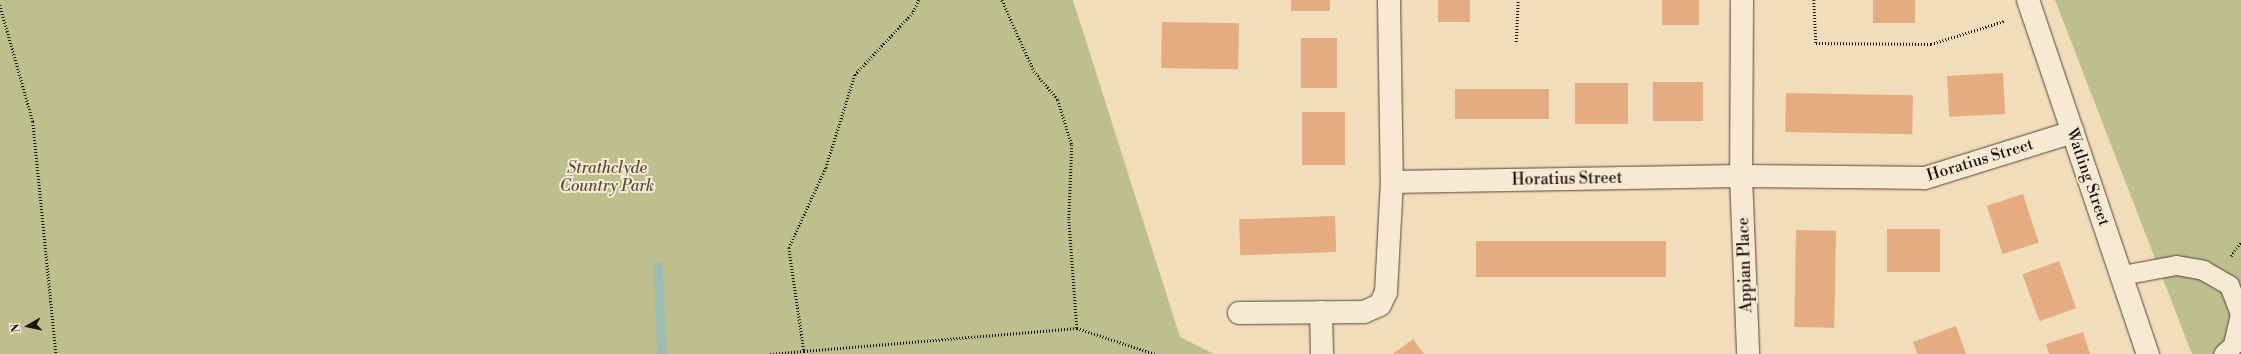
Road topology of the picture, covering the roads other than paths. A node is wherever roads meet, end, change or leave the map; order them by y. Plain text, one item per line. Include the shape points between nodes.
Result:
1 (1389, 0) edge
2 (1742, 0) edge
3 (2028, 0) edge
4 (2073, 132) junction
5 (1741, 176) junction
6 (1392, 182) junction
7 (2122, 275) junction
8 (1321, 312) junction
9 (1239, 313) dead end
10 (1322, 354) edge
11 (1748, 354) edge
12 (2148, 354) edge
13 (2223, 354) edge

1 - 6 street
2 - 5 street
3 - 4 street, Watling Street
4 - 5 street, Horatius Street via 1925,178
4 - 7 street, Watling Street
5 - 6 street, Horatius Street
5 - 11 street, Appian Place
6 - 8 street via 1386,292 1380,305 1364,312
7 - 12 street, Watling Street
7 - 13 lane via 2176,265 2203,270 2229,285 2240,314 2233,345
8 - 9 street
8 - 10 street

